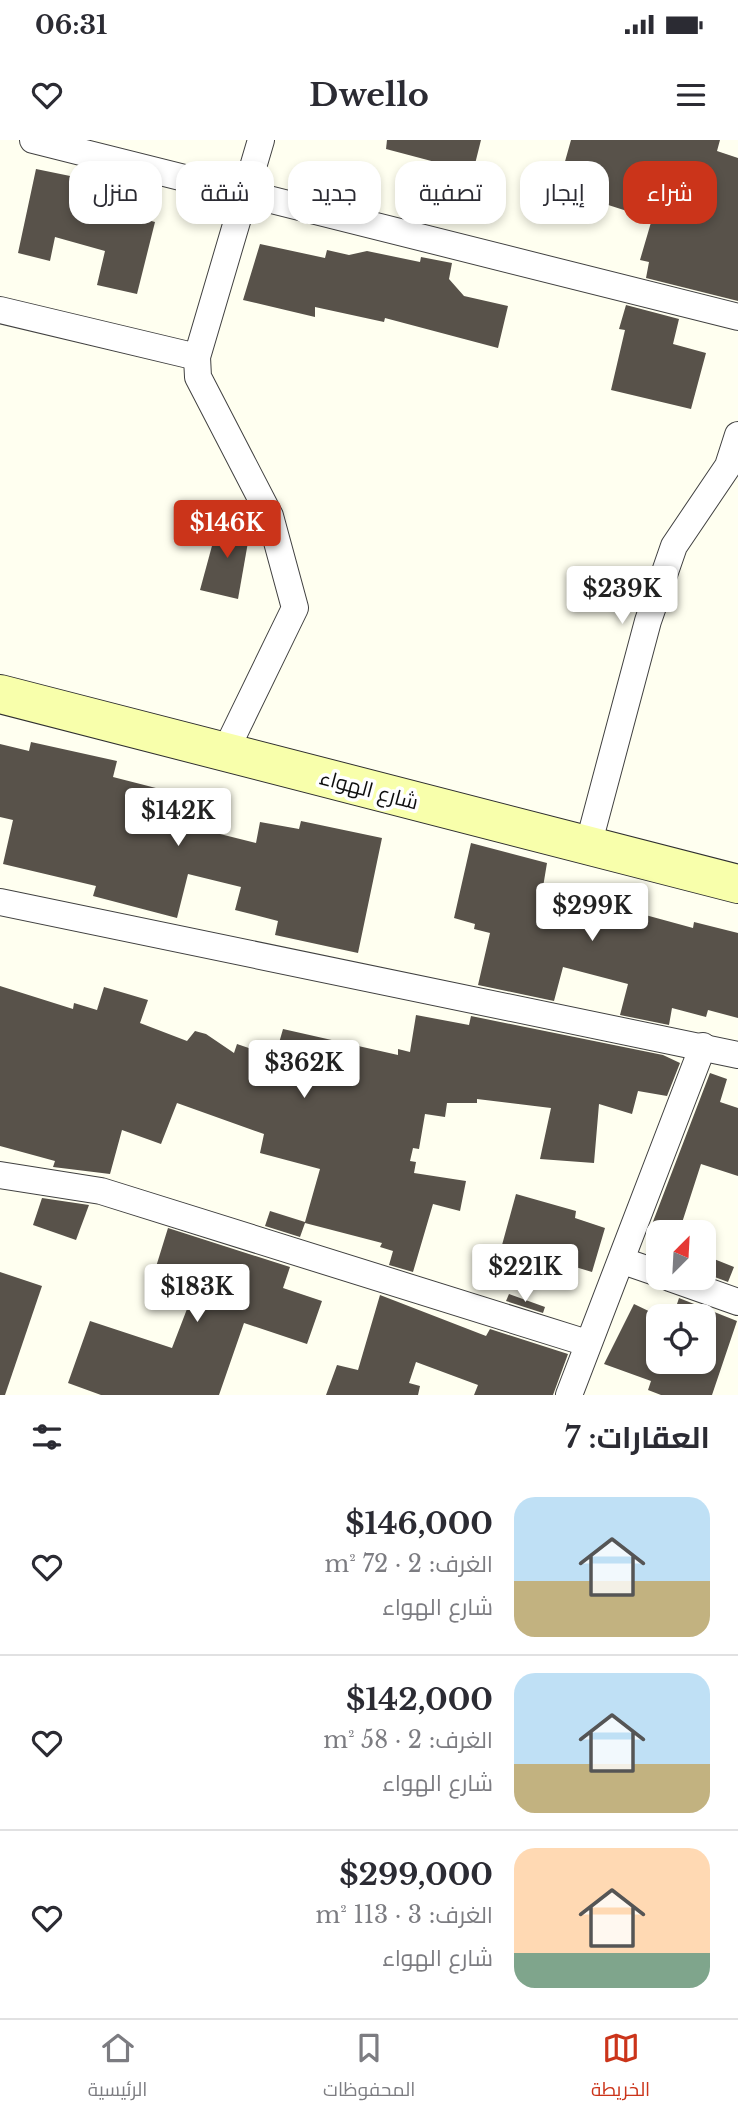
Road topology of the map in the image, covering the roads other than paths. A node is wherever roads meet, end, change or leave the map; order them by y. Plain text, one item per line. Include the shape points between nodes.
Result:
1 (33, 140) edge
2 (261, 140) edge
3 (255, 161) edge
4 (176, 177) edge
5 (274, 202) edge
6 (237, 224) edge
7 (0, 310) edge
8 (738, 317) edge
9 (197, 357) junction
10 (738, 435) edge
11 (0, 694) edge
12 (225, 752) junction
13 (587, 846) junction
14 (738, 884) edge
15 (0, 902) edge
16 (703, 1046) junction
17 (738, 1055) edge
18 (0, 1175) edge
19 (623, 1261) junction
20 (646, 1269) edge
21 (704, 1290) edge
22 (738, 1302) edge
23 (587, 1343) junction
24 (569, 1395) edge

1 - 4 street
2 - 3 street
5 - 8 street
6 - 9 street
7 - 9 street
9 - 12 street via 198,377 270,516 295,608
10 - 13 street via 728,466 674,547 648,621
11 - 12 street, شارع الهواء
12 - 13 street, شارع الهواء
13 - 14 street, شارع الهواء
15 - 16 street
16 - 17 street
16 - 19 street
18 - 23 street via 101,1191
19 - 20 street
19 - 23 street
21 - 22 street
23 - 24 street

